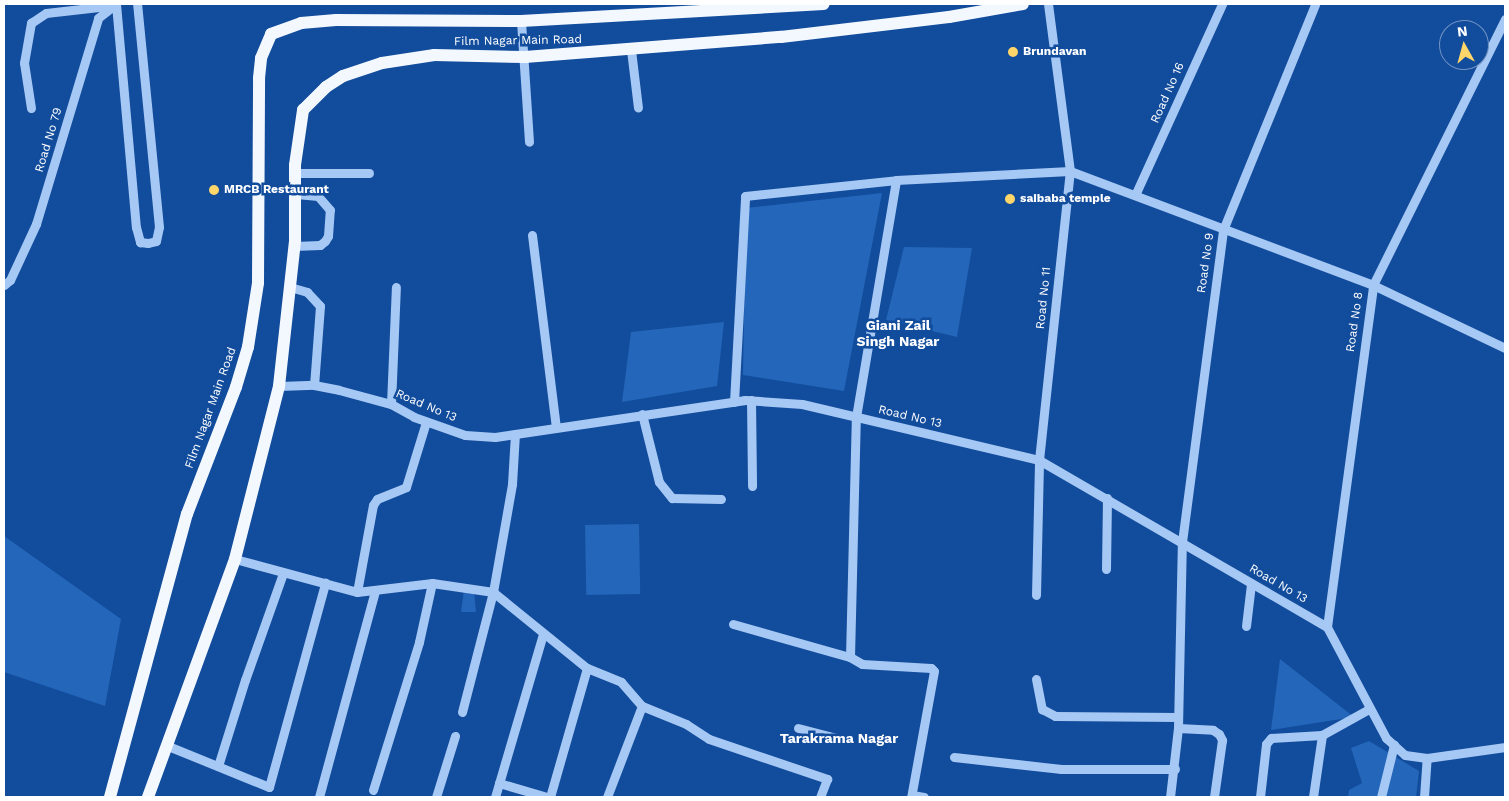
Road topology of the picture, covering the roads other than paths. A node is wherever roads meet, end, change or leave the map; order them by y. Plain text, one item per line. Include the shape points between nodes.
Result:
1 (137, 4) edge
2 (824, 4) edge
3 (1023, 4) edge
4 (1048, 4) edge
5 (1222, 4) edge
6 (1315, 4) edge
7 (113, 5) edge
8 (637, 9) edge
9 (1505, 19) edge
10 (521, 21) junction
11 (631, 50) junction
12 (525, 57) junction
13 (30, 108) dead end
14 (638, 108) dead end
15 (529, 142) dead end
16 (1070, 170) junction
17 (295, 173) junction
18 (369, 173) dead end
19 (896, 180) junction
20 (1136, 193) junction
21 (296, 194) junction
22 (1223, 230) junction
23 (532, 235) dead end
24 (294, 246) junction
25 (4, 285) edge
26 (1373, 285) junction
27 (290, 287) junction
28 (396, 287) dead end
29 (1505, 348) edge
30 (314, 385) junction
31 (280, 386) junction
32 (751, 400) junction
33 (734, 402) junction
34 (391, 404) junction
35 (642, 414) junction
36 (856, 417) junction
37 (426, 422) junction
38 (556, 428) junction
39 (515, 434) junction
40 (1039, 460) junction
41 (752, 486) dead end
42 (1108, 498) junction
43 (721, 499) dead end
44 (1182, 542) junction
45 (235, 559) junction
46 (1106, 569) dead end
47 (283, 574) junction
48 (325, 583) junction
49 (432, 584) junction
50 (1251, 584) junction
51 (375, 591) junction
52 (357, 592) junction
53 (493, 592) junction
54 (1036, 596) dead end
55 (733, 624) dead end
56 (1246, 626) dead end
57 (1327, 627) junction
58 (543, 634) junction
59 (850, 658) junction
60 (588, 668) junction
61 (1036, 680) dead end
62 (642, 706) junction
63 (1369, 709) junction
64 (462, 712) dead end
65 (1178, 717) junction
66 (798, 728) dead end
67 (1178, 728) junction
68 (1322, 735) junction
69 (455, 736) dead end
70 (840, 739) dead end
71 (1394, 745) junction
72 (168, 746) junction
73 (1505, 747) edge
74 (954, 757) dead end
75 (1426, 758) junction
76 (218, 766) junction
77 (1176, 769) junction
78 (499, 783) junction
79 (373, 790) dead end
80 (911, 796) edge
81 (110, 797) edge
82 (148, 797) edge
83 (319, 797) edge
84 (436, 797) edge
85 (495, 797) edge
86 (549, 797) edge
87 (607, 797) edge
88 (820, 797) edge
89 (924, 797) edge
90 (1170, 797) edge
91 (1214, 797) edge
92 (1260, 797) edge
93 (1313, 797) edge
94 (1381, 797) edge
95 (1424, 797) edge

1 - 7 street via 159,227 156,241 148,243 140,242 136,227
2 - 8 main road, Film Nagar Main Road
3 - 11 main road, Film Nagar Main Road via 876,27
4 - 16 street, Road No 11
5 - 20 street, Road No 16
6 - 22 street, Road No 9
7 - 13 street via 46,13 31,24 24,63
7 - 25 street, Road No 79 via 98,18 36,224 10,280
8 - 10 main road, Film Nagar Main Road
9 - 26 street, Road No 8
10 - 12 street
10 - 81 main road, Film Nagar Main Road via 301,23 272,34 265,46 259,78 258,283 248,347 236,388 186,514
11 - 12 main road, Film Nagar Main Road
11 - 14 street
12 - 15 street
12 - 17 main road, Film Nagar Main Road via 434,56 382,63 343,76 326,86 303,110
16 - 19 street
16 - 20 street
16 - 40 street, Road No 11
17 - 18 street
17 - 21 main road, Film Nagar Main Road
19 - 33 street via 745,196
19 - 36 street
20 - 22 street
21 - 24 main road, Film Nagar Main Road
21 - 24 street via 309,193 321,198 330,210 325,241 320,245
22 - 26 street
22 - 44 street, Road No 9
23 - 38 street
24 - 27 main road, Film Nagar Main Road
26 - 29 street
26 - 57 street, Road No 8
27 - 30 street via 307,292 320,306
27 - 31 main road, Film Nagar Main Road
28 - 34 street
30 - 31 street, Road No 13
30 - 34 street, Road No 13
31 - 45 main road, Film Nagar Main Road
32 - 33 street, Road No 13
32 - 36 street, Road No 13 via 802,404
32 - 41 street
33 - 35 street, Road No 13
34 - 37 street, Road No 13
35 - 38 street, Road No 13
35 - 43 street via 659,482 672,498
36 - 40 street, Road No 13
36 - 59 street
37 - 39 street, Road No 13 via 465,435
37 - 52 street via 406,487 377,499 373,505
38 - 39 street, Road No 13
39 - 53 street via 512,484
40 - 42 street, Road No 13
40 - 54 street, Road No 11
42 - 44 street, Road No 13
42 - 46 street
44 - 50 street, Road No 13
44 - 65 street, Road No 9
45 - 47 street
45 - 72 main road, Film Nagar Main Road
47 - 48 street
47 - 76 street via 244,680
48 - 52 street
48 - 76 street via 270,787
49 - 51 street
49 - 53 street
49 - 79 street via 419,642
50 - 56 street
50 - 57 street, Road No 13
51 - 52 street
51 - 83 street
53 - 58 street
53 - 64 street
55 - 59 street
57 - 63 street
58 - 60 street
58 - 78 street
59 - 80 street via 862,664 931,668 934,671
60 - 62 street via 621,682
60 - 86 street
61 - 65 street via 1035,690 1042,709 1055,716
62 - 87 street
62 - 88 street via 686,724 708,738 827,779
63 - 68 street
63 - 71 street via 1386,738
65 - 67 street, Road No 9
66 - 70 street
67 - 77 street, Road No 9
67 - 91 street via 1212,730 1219,734 1222,740
68 - 92 street via 1271,738 1266,744
68 - 93 street
69 - 84 street
71 - 75 street via 1405,755
71 - 94 street
72 - 76 street
72 - 82 main road, Film Nagar Main Road
73 - 75 street
74 - 77 street via 1061,770
75 - 95 street
77 - 90 street, Road No 9
78 - 85 street
78 - 86 street
80 - 89 street

